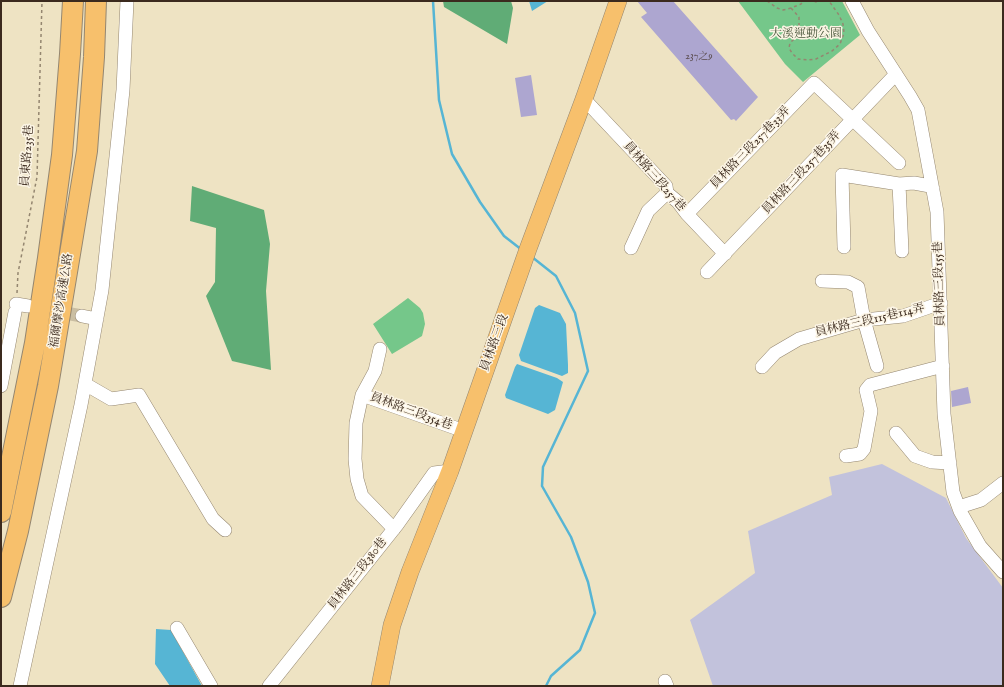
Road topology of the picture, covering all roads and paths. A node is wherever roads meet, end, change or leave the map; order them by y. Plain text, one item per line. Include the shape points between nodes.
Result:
1 (42, 1) edge
2 (73, 1) edge
3 (96, 1) edge
4 (127, 1) edge
5 (618, 1) edge
6 (755, 1) edge
7 (760, 1) edge
8 (767, 1) edge
9 (803, 1) edge
10 (814, 1) edge
11 (817, 1) edge
12 (829, 1) edge
13 (852, 1) edge
14 (791, 8) junction
15 (896, 74) junction
16 (584, 99) junction
17 (853, 119) junction
18 (899, 163) dead end
19 (899, 184) junction
20 (933, 189) junction
21 (667, 193) junction
22 (687, 214) junction
23 (844, 247) dead end
24 (632, 248) dead end
25 (902, 251) dead end
26 (725, 254) junction
27 (707, 272) dead end
28 (822, 281) dead end
29 (941, 303) junction
30 (20, 308) joint
31 (82, 316) tunnel mouth
32 (97, 319) junction
33 (864, 320) junction
34 (380, 349) dead end
35 (877, 366) dead end
36 (943, 366) junction
37 (762, 367) dead end
38 (85, 384) junction
39 (1, 386) edge
40 (362, 395) junction
41 (464, 431) junction
42 (896, 432) dead end
43 (846, 456) dead end
44 (950, 463) junction
45 (450, 471) junction
46 (1003, 483) edge
47 (959, 506) junction
48 (1, 512) edge
49 (394, 529) junction
50 (225, 530) dead end
51 (1003, 572) edge
52 (1, 597) edge
53 (177, 628) dead end
54 (20, 686) edge
55 (211, 686) edge
56 (269, 686) edge
57 (380, 686) edge

1 - 30 path, 員東路235巷 via 38,177 18,273
2 - 48 highway, 福爾摩沙高速公路 via 62,155 48,258 35,343
3 - 52 highway, 福爾摩沙高速公路 via 87,151 71,253 48,386 18,531
4 - 32 street via 123,90
5 - 16 main road, 員林路三段
6 - 7 path
8 - 14 path via 783,10
9 - 14 path
10 - 11 path
12 - 14 path via 844,24 844,33 840,44 816,59 798,59 789,48 799,28 799,17
13 - 15 street, 員林路三段155巷
15 - 17 street, 員林路三段257巷35弄
15 - 20 street, 員林路三段155巷 via 918,110
16 - 21 street, 員林路三段257巷 via 666,186
16 - 41 main road, 員林路三段
17 - 18 street
17 - 22 street, 員林路三段257巷33弄 via 814,83
17 - 26 street, 員林路三段257巷35弄
19 - 20 street via 930,186
19 - 23 street via 842,175
19 - 25 street
20 - 29 street, 員林路三段155巷 via 937,212
21 - 22 street, 員林路三段257巷
21 - 24 street via 648,211
22 - 26 street, 員林路三段257巷
26 - 27 street, 員林路三段257巷35弄
28 - 33 street via 848,282 858,287
29 - 33 street, 員林路三段115巷114弄 via 903,316
29 - 36 street, 員林路三段155巷
30 - 39 street
31 - 32 street
32 - 38 street
33 - 35 street
33 - 37 street, 員林路三段115巷114弄 via 799,339 774,353
34 - 40 street via 375,372
36 - 43 street via 870,385 866,390 871,411 864,449 860,454
36 - 44 street, 員林路三段155巷 via 944,414
38 - 50 street via 111,399 139,395 213,519
38 - 54 street
40 - 41 street, 員林路三段354巷
40 - 49 street, 員林路三段354巷 via 356,423 357,479 362,496
41 - 45 main road, 員林路三段
42 - 44 street via 915,456 932,462
44 - 47 street, 員林路三段155巷 via 953,492
45 - 49 street, 員林路三段380巷 via 434,473
45 - 57 main road, 員林路三段 via 392,625
46 - 47 street via 981,500
47 - 51 street, 員林路三段155巷 via 980,546
49 - 56 street, 員林路三段380巷
53 - 55 street

